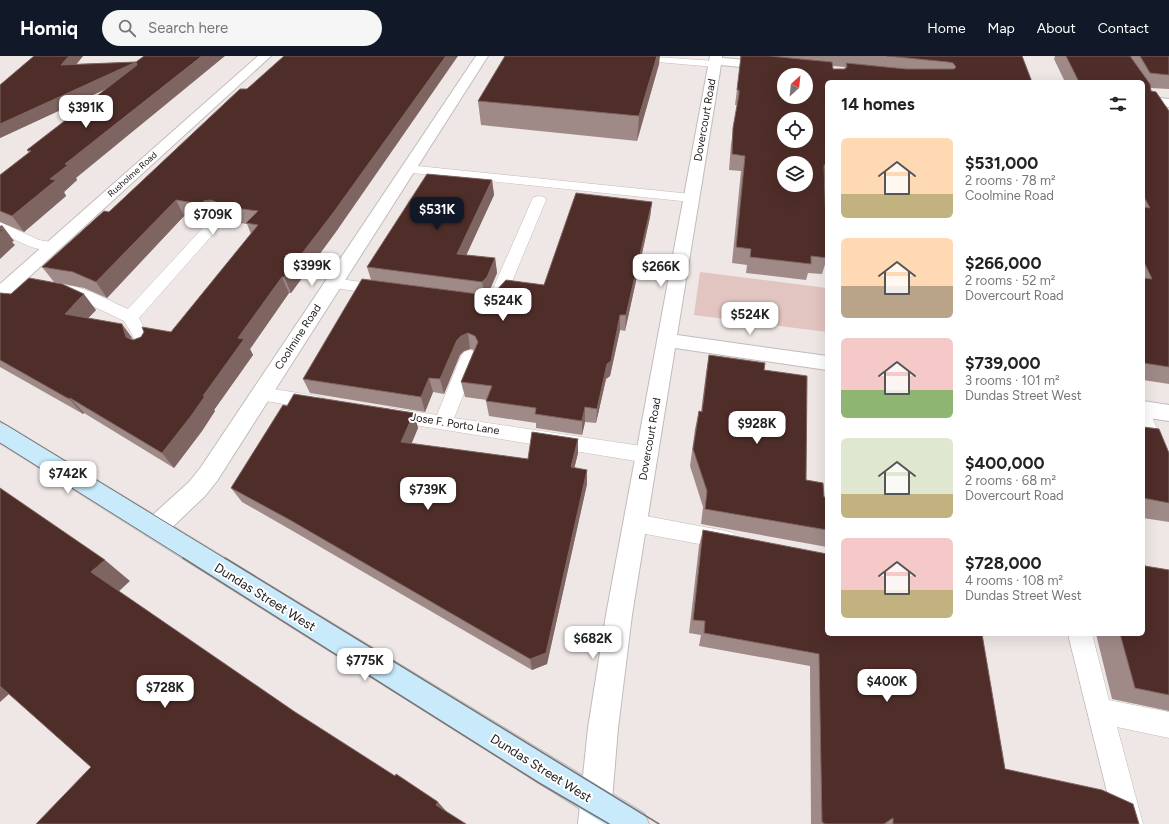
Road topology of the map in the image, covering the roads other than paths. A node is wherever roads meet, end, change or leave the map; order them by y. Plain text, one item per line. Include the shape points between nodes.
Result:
1 (265, 56) edge
2 (482, 56) edge
3 (647, 56) edge
4 (715, 60) edge
5 (782, 67) edge
6 (1145, 100) edge
7 (1169, 103) edge
8 (408, 169) junction
9 (690, 198) junction
10 (538, 200) dead end
11 (217, 221) edge
12 (0, 226) edge
13 (52, 246) junction
14 (333, 283) junction
15 (50, 288) edge
16 (396, 292) edge
17 (0, 294) edge
18 (472, 302) edge
19 (130, 317) junction
20 (668, 340) junction
21 (145, 348) edge
22 (470, 356) edge
23 (825, 363) edge
24 (261, 394) junction
25 (337, 406) edge
26 (1145, 409) edge
27 (375, 412) edge
28 (1169, 413) edge
29 (1145, 422) edge
30 (443, 423) junction
31 (0, 432) edge
32 (648, 455) junction
33 (1169, 481) edge
34 (635, 524) junction
35 (155, 528) junction
36 (744, 544) edge
37 (1081, 636) edge
38 (1100, 711) junction
39 (1169, 725) edge
40 (595, 813) edge
41 (633, 824) edge
42 (1129, 824) edge

1 - 13 street, Rusholme Road
2 - 8 street, Coolmine Road
3 - 4 lane via 646,58
4 - 5 street
4 - 9 street, Dovercourt Road
6 - 7 street
8 - 9 lane
8 - 14 street, Coolmine Road
9 - 20 street, Dovercourt Road
10 - 18 lane via 498,296 488,304
11 - 19 lane
12 - 13 lane via 36,244
13 - 17 street, Rusholme Road via 21,283
14 - 16 lane
14 - 24 street, Coolmine Road
15 - 19 lane via 78,293
19 - 21 lane
20 - 23 street
20 - 32 street, Dovercourt Road
22 - 30 lane
24 - 25 lane
24 - 35 street, Coolmine Road via 209,474 197,489
26 - 28 street
27 - 30 lane, Jose F. Porto Lane
29 - 33 lane
30 - 32 lane, Jose F. Porto Lane
31 - 35 main road, Dundas Street West
32 - 34 street, Dovercourt Road
34 - 36 lane
34 - 40 street, Dovercourt Road via 603,728
35 - 40 main road, Dundas Street West
37 - 38 lane
38 - 39 lane
38 - 42 lane
40 - 41 main road, Dundas Street West

